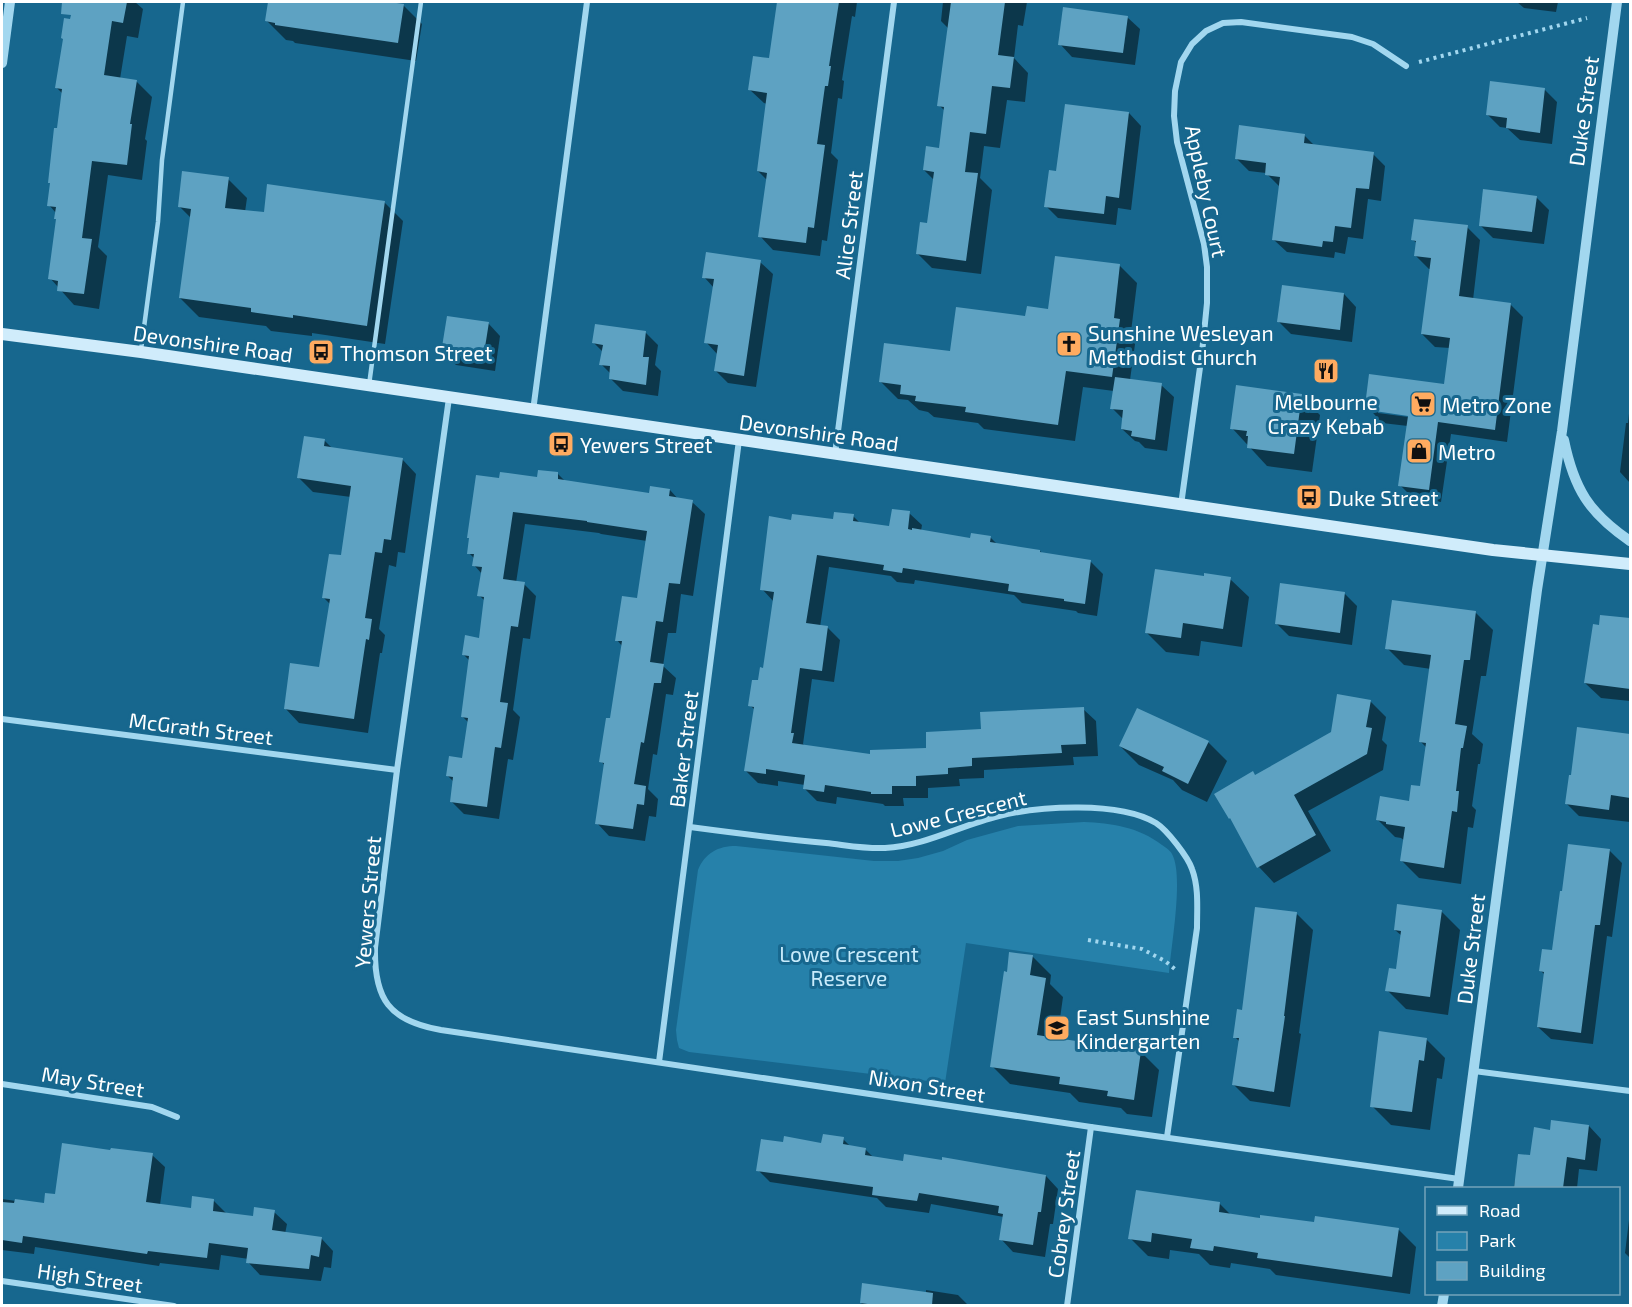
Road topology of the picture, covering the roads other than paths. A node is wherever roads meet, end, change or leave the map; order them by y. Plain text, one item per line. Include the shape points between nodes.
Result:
1 (10, 2) edge
2 (183, 2) edge
3 (421, 2) edge
4 (587, 2) edge
5 (894, 2) edge
6 (1617, 2) edge
7 (2, 63) edge
8 (1406, 66) road end
9 (2, 334) edge
10 (141, 352) junction
11 (369, 386) junction
12 (449, 398) junction
13 (533, 411) junction
14 (1562, 431) junction
15 (739, 440) junction
16 (835, 454) junction
17 (1180, 505) junction
18 (1630, 541) edge
19 (1542, 555) junction
20 (1630, 564) edge
21 (2, 719) edge
22 (397, 770) junction
23 (690, 827) junction
24 (394, 1011) joint
25 (659, 1062) junction
26 (1474, 1071) junction
27 (2, 1084) edge
28 (1630, 1090) edge
29 (177, 1117) dead end
30 (1091, 1127) junction
31 (1167, 1137) junction
32 (1459, 1184) edge
33 (2, 1281) edge
34 (174, 1305) edge
35 (1067, 1305) edge

1 - 7 street
2 - 10 lane
3 - 11 lane
4 - 13 street
5 - 16 street, Alice Street
6 - 14 street, Duke Street
8 - 17 street, Appleby Court via 1373,44 1352,37 1242,22 1223,23 1206,31 1181,62 1174,116 1177,142 1204,244 1207,303
9 - 10 main road, Devonshire Road
10 - 11 main road, Devonshire Road
11 - 12 main road, Devonshire Road
12 - 13 main road, Devonshire Road
12 - 22 street, Yewers Street
13 - 15 main road, Devonshire Road
14 - 18 street via 1578,488 1607,523
14 - 19 street, Duke Street
15 - 16 main road, Devonshire Road
15 - 23 street, Baker Street
16 - 17 main road, Devonshire Road
17 - 19 main road, Devonshire Road
19 - 20 main road, Devonshire Road
19 - 26 street, Duke Street
21 - 22 street, McGrath Street
22 - 24 street, Yewers Street via 375,948 378,986
23 - 25 street, Baker Street
23 - 31 street, Lowe Crescent via 884,848 1031,810 1074,807 1131,813 1156,823 1192,868 1197,893
24 - 25 street, Nixon Street via 420,1027
25 - 30 street, Nixon Street
26 - 28 street
26 - 32 street, Duke Street
27 - 29 street, May Street via 152,1107
30 - 31 street, Nixon Street
30 - 35 street, Cobrey Street
31 - 32 street, Nixon Street
33 - 34 street, High Street

